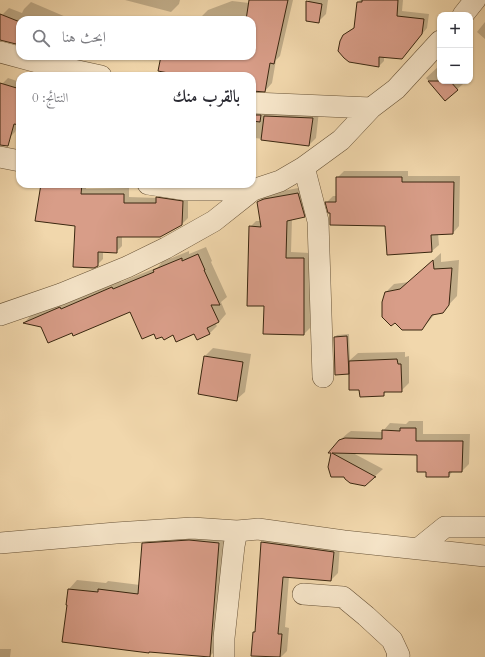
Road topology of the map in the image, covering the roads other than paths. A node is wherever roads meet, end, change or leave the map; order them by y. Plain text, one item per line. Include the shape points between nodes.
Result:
1 (475, 0) edge
2 (465, 12) edge
3 (437, 44) edge
4 (0, 52) edge
5 (16, 56) edge
6 (30, 60) edge
7 (83, 72) edge
8 (256, 103) edge
9 (371, 108) junction
10 (0, 157) edge
11 (16, 160) edge
12 (304, 167) junction
13 (174, 188) edge
14 (252, 190) junction
15 (0, 314) edge
16 (323, 377) dead end
17 (485, 527) edge
18 (237, 531) junction
19 (0, 543) edge
20 (419, 548) junction
21 (485, 556) edge
22 (303, 594) dead end
23 (224, 657) edge
24 (397, 657) edge

1 - 2 street
3 - 9 street via 396,89
4 - 5 street
6 - 7 street
8 - 9 street
9 - 12 street via 341,140
10 - 11 street
12 - 14 street via 280,182
12 - 16 street via 318,221
13 - 14 street
14 - 15 street via 214,221 166,248 61,294
17 - 20 street via 445,527
18 - 19 street via 192,528
18 - 20 street via 258,529
18 - 23 street
20 - 21 street
22 - 24 street via 343,597 392,640

